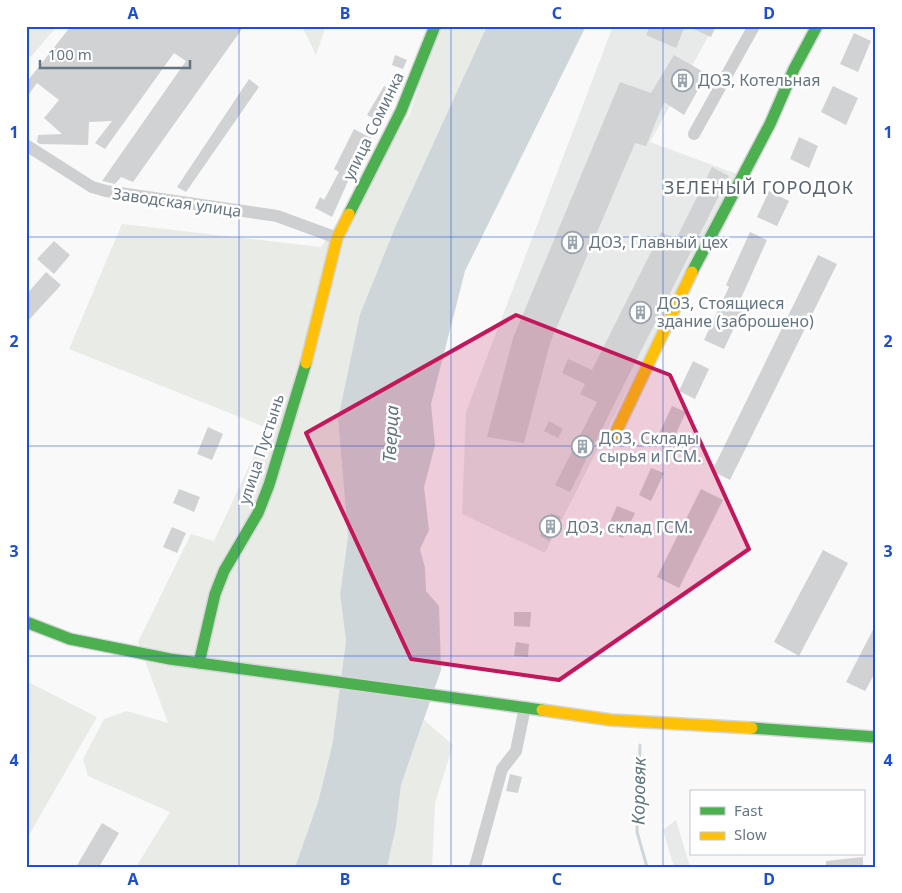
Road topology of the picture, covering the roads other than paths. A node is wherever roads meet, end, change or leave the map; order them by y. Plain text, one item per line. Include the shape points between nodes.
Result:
1 (435, 26) edge
2 (754, 26) edge
3 (816, 26) edge
4 (694, 134) dead end
5 (26, 145) edge
6 (337, 238) junction
7 (615, 434) dead end
8 (26, 622) edge
9 (199, 663) junction
10 (525, 707) junction
11 (876, 737) edge
12 (475, 867) edge

1 - 6 street, улица Соминка via 401,111
2 - 4 street
3 - 7 street via 770,124 682,292
5 - 6 street, Заводская улица via 99,189 277,216
6 - 9 street, улица Пустынь via 269,485 258,512 224,571 215,594
8 - 9 street via 94,644
9 - 10 street
10 - 11 street via 612,720
10 - 12 street via 516,751 502,770

